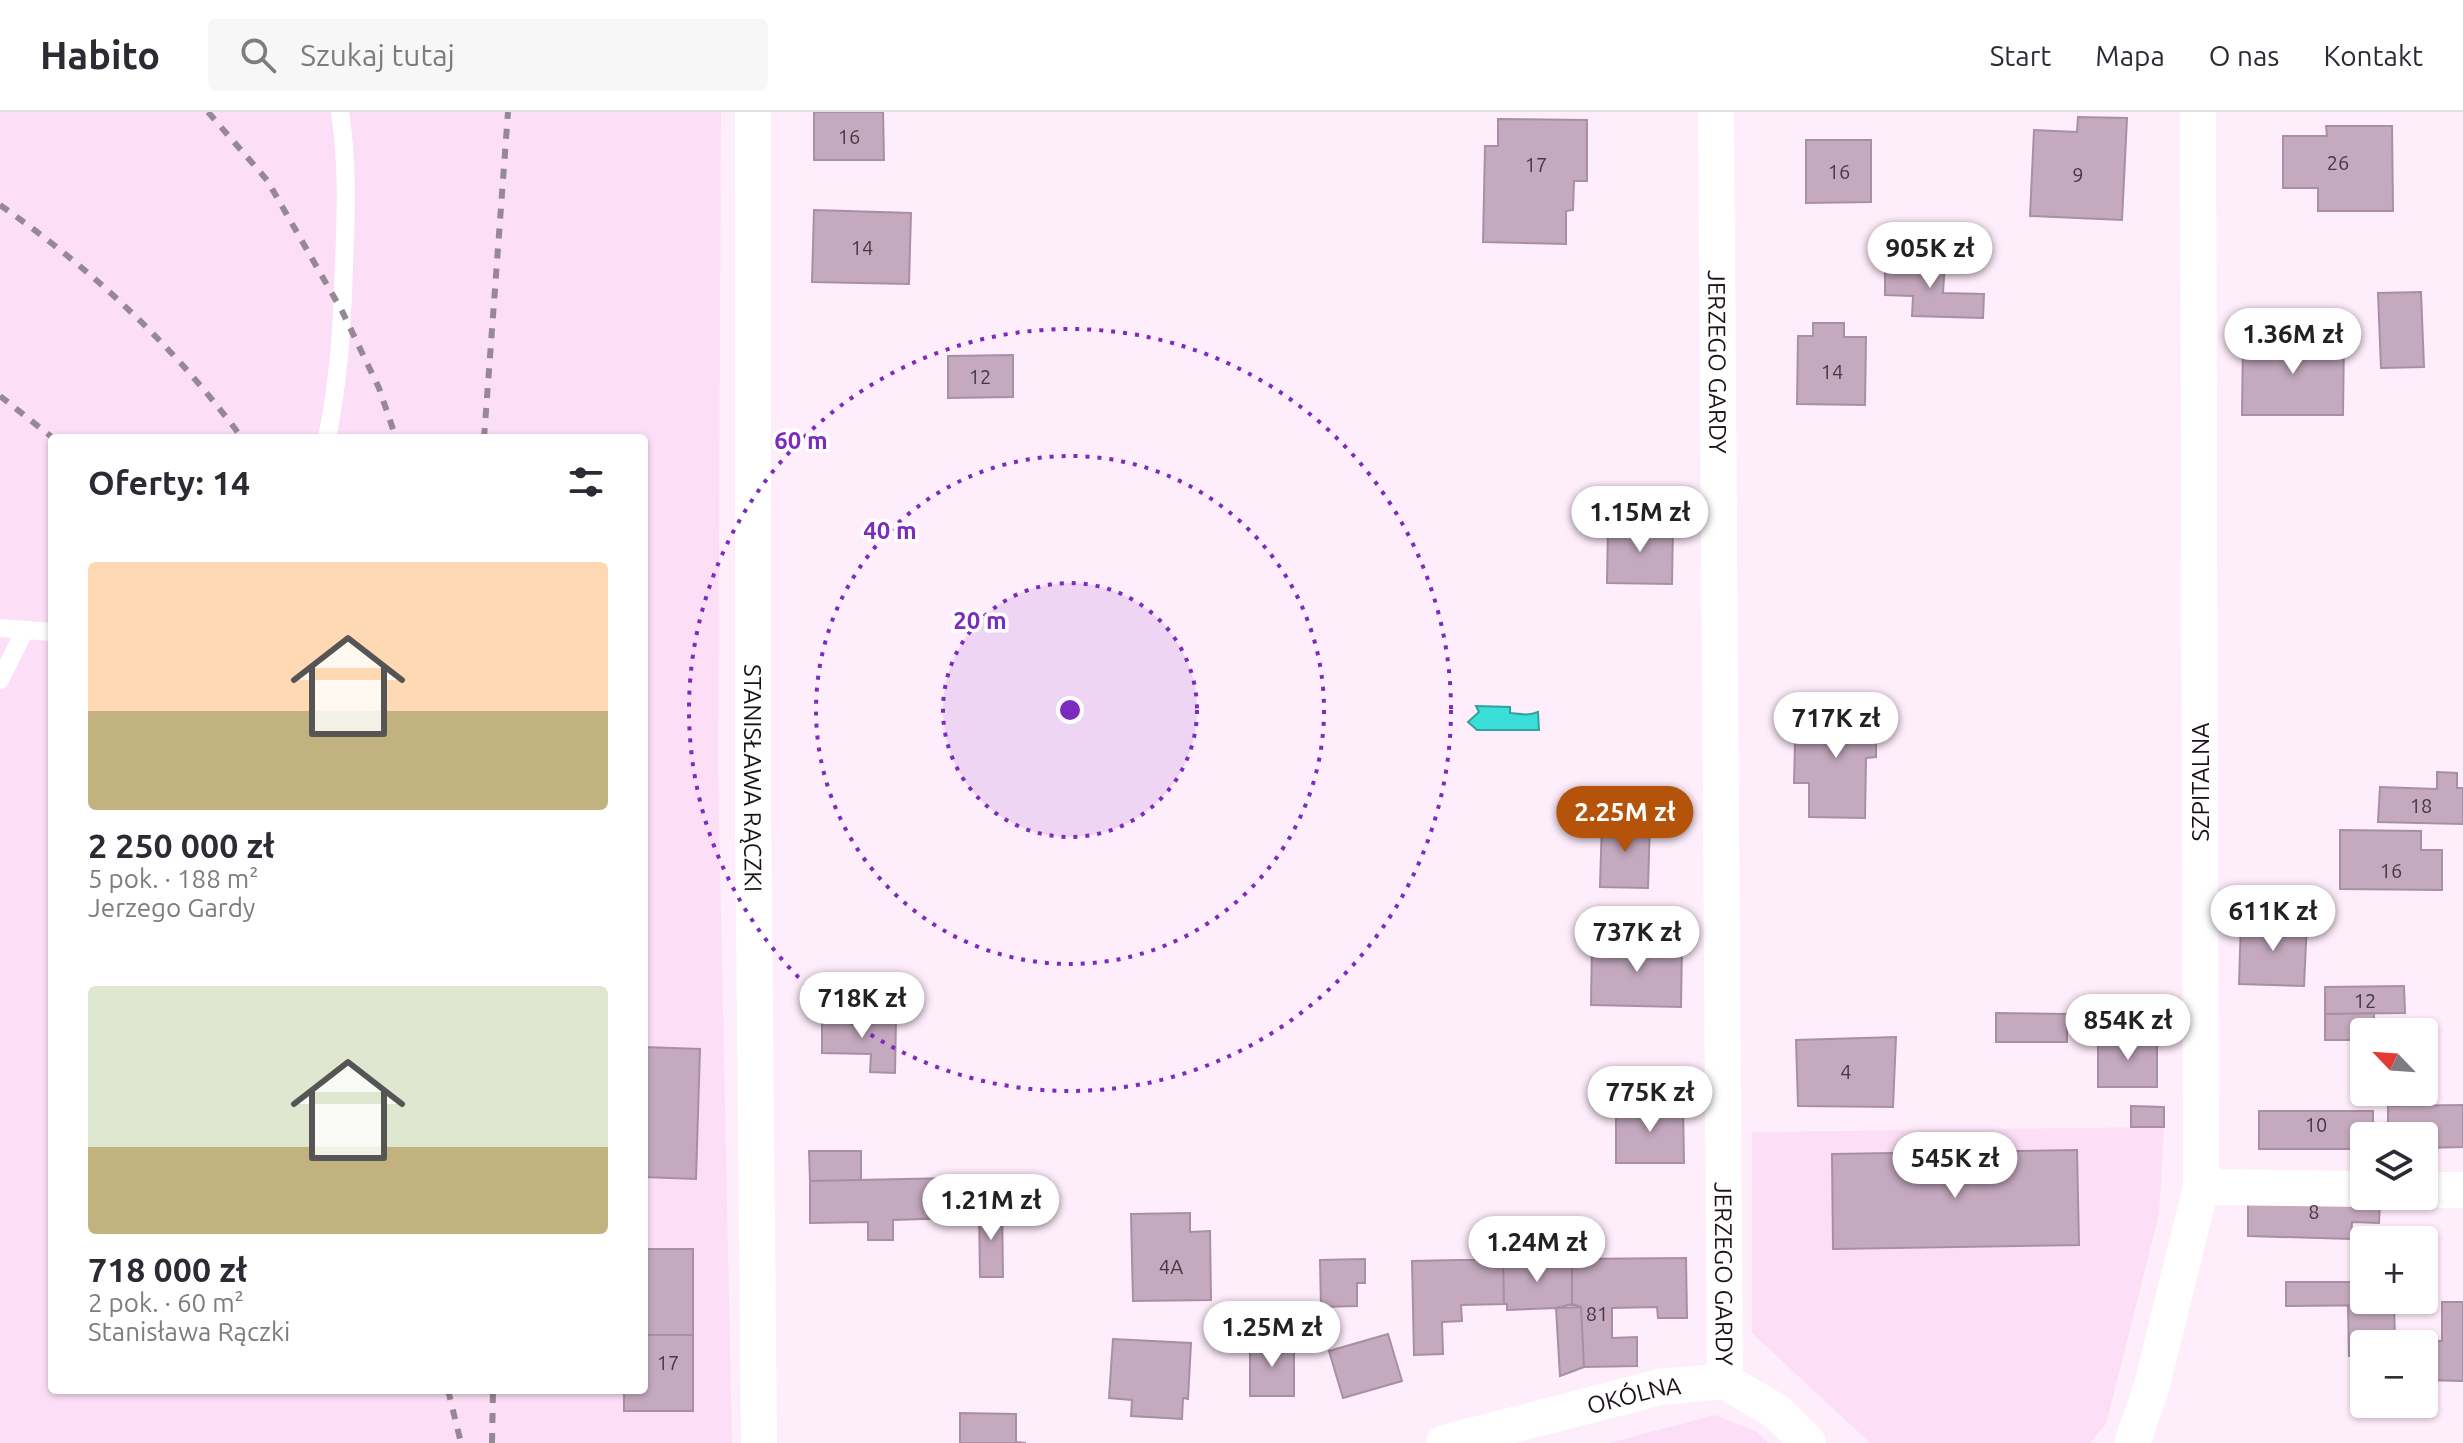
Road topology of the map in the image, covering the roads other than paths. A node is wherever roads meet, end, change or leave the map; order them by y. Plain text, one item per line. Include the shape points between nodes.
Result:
1 (340, 112) edge
2 (753, 112) edge
3 (1716, 112) edge
4 (2198, 112) edge
5 (328, 434) edge
6 (0, 628) edge
7 (25, 630) junction
8 (48, 632) edge
9 (0, 680) edge
10 (2201, 1187) junction
11 (2350, 1189) edge
12 (2438, 1190) edge
13 (2463, 1190) edge
14 (1725, 1381) junction
15 (759, 1443) edge
16 (1444, 1443) edge
17 (1808, 1443) edge
18 (2132, 1443) edge

1 - 5 lane via 347,180 343,296
2 - 15 street, STANISŁAWA RĄCZKI
3 - 14 street, JERZEGO GARDY
4 - 10 street, SZPITALNA
6 - 7 lane
7 - 8 lane
7 - 9 lane
10 - 11 street
10 - 18 street, SZPITALNA via 2151,1389
12 - 13 street
14 - 16 street, OKÓLNA via 1660,1387
14 - 17 street via 1777,1412

